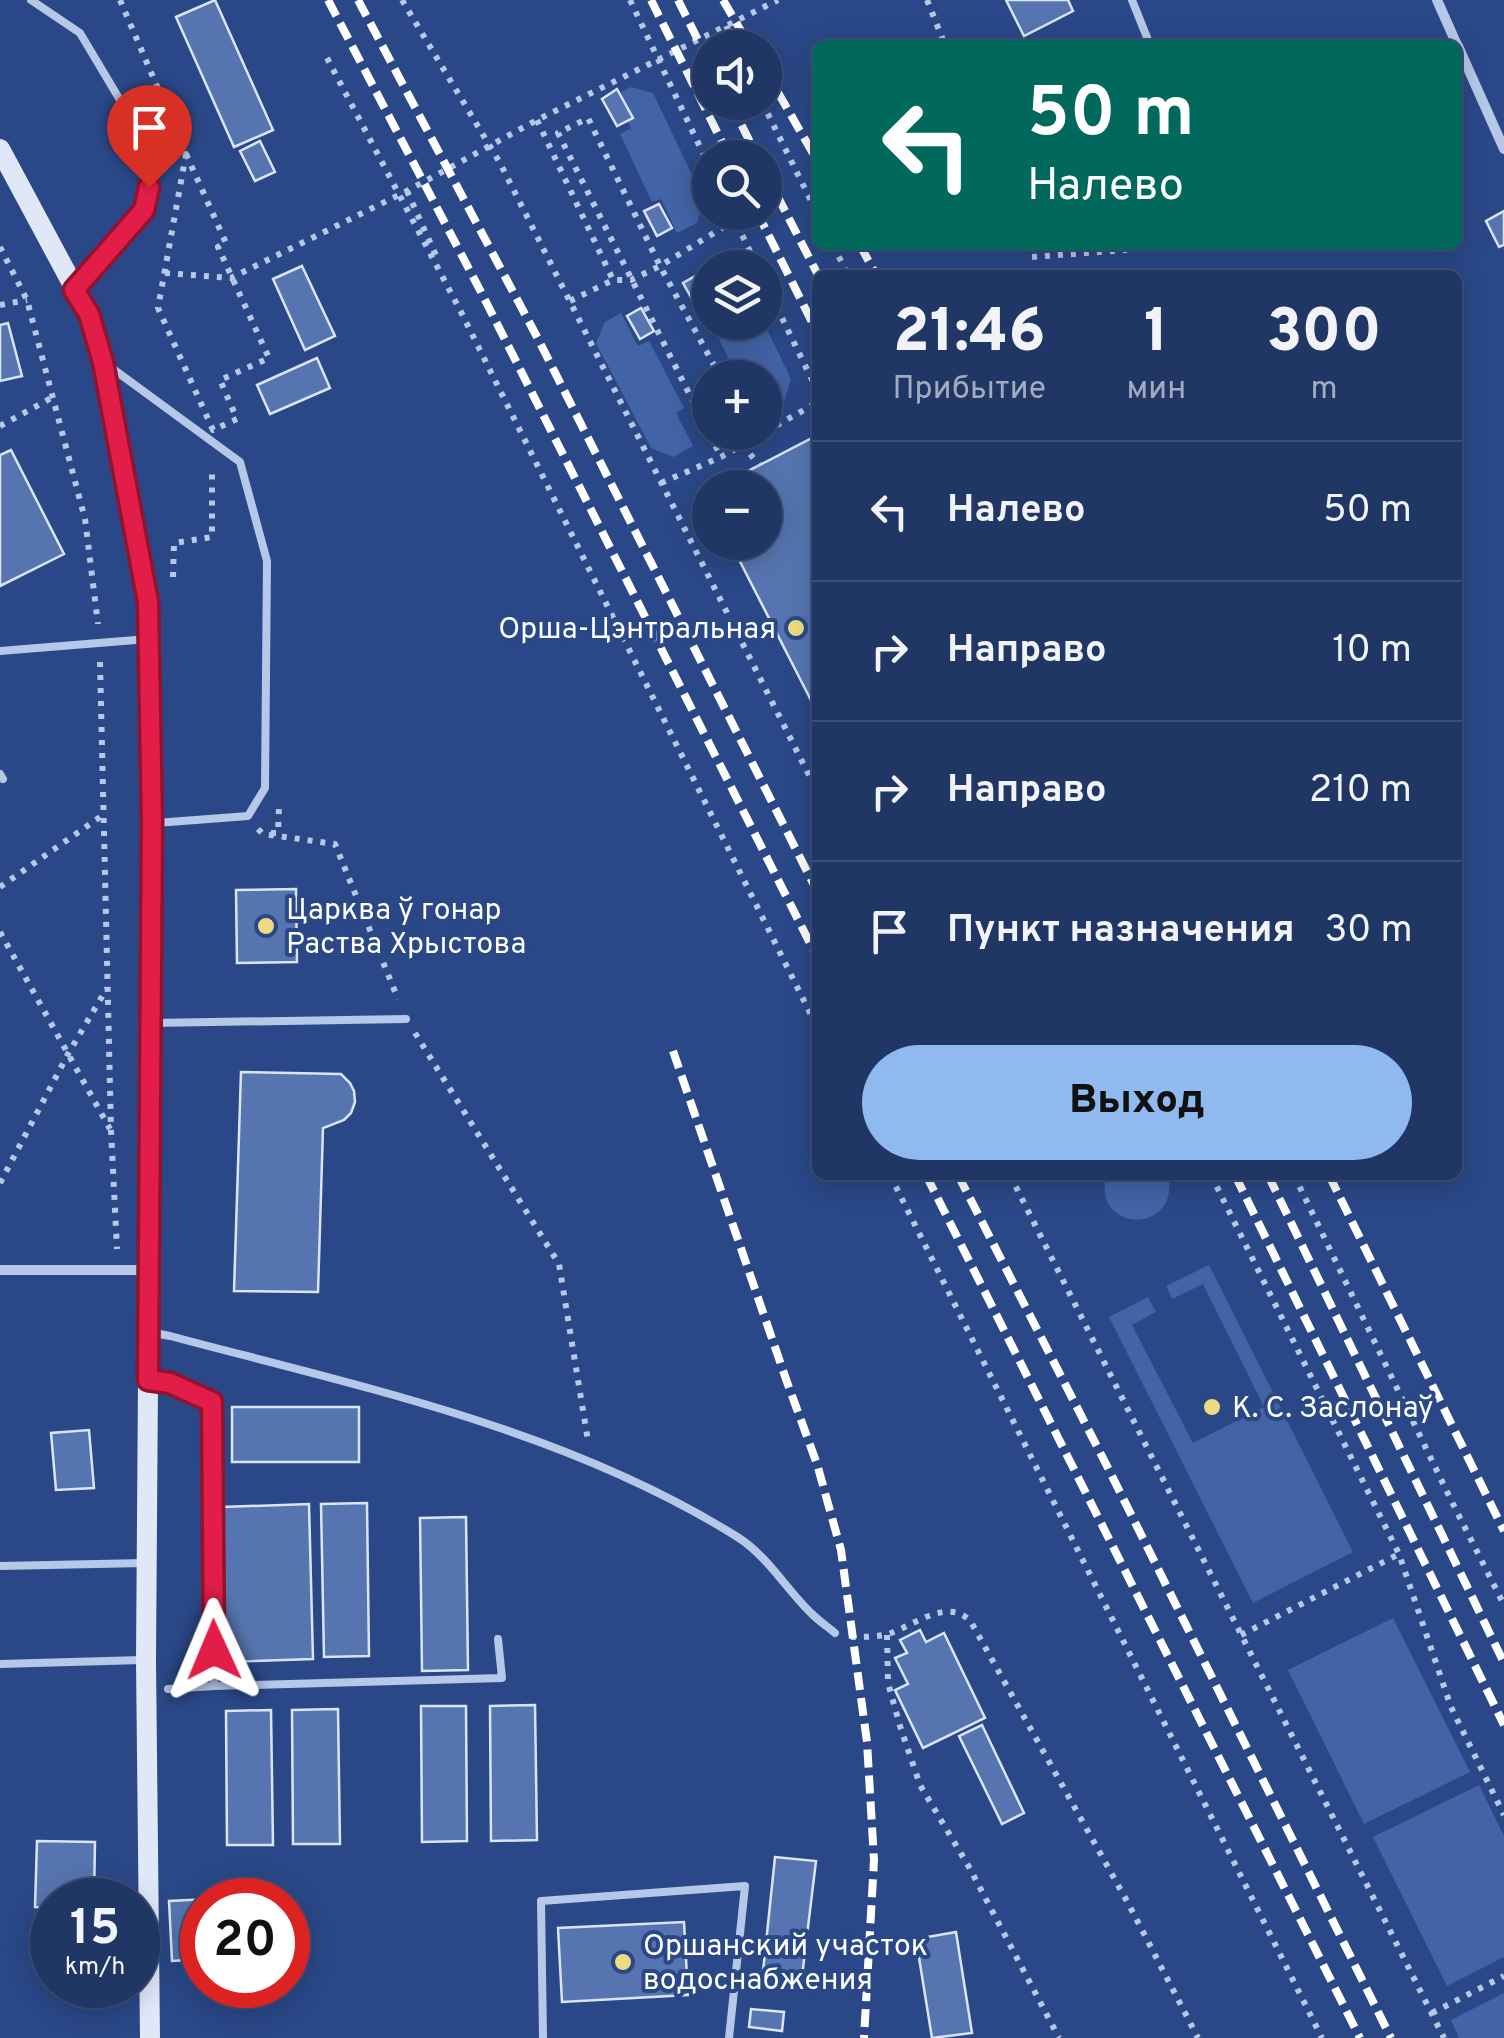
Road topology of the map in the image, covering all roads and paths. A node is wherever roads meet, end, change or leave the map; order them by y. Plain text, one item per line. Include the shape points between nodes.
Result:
1 (31, 0) edge
2 (120, 0) edge
3 (402, 0) edge
4 (630, 0) edge
5 (778, 0) edge
6 (927, 0) edge
7 (1132, 0) edge
8 (1437, 0) edge
9 (726, 26) junction
10 (728, 30) edge
11 (943, 40) edge
12 (1148, 40) edge
13 (1455, 40) edge
14 (1462, 56) edge
15 (326, 58) dead end
16 (538, 120) junction
17 (771, 120) edge
18 (697, 140) edge
19 (0, 149) edge
20 (1504, 149) edge
21 (186, 154) junction
22 (408, 191) junction
23 (812, 203) edge
24 (713, 230) edge
25 (0, 246) edge
26 (1029, 250) edge
27 (1118, 250) edge
28 (660, 266) junction
29 (165, 273) junction
30 (231, 278) junction
31 (613, 280) junction
32 (630, 280) junction
33 (74, 290) junction
34 (28, 300) junction
35 (570, 301) junction
36 (0, 305) edge
37 (461, 312) junction
38 (782, 318) edge
39 (711, 360) edge
40 (103, 362) junction
41 (812, 380) edge
42 (53, 397) junction
43 (812, 405) edge
44 (782, 422) edge
45 (0, 426) edge
46 (732, 450) edge
47 (747, 450) edge
48 (721, 456) junction
49 (760, 465) dead end
50 (662, 482) junction
51 (148, 639) junction
52 (100, 643) junction
53 (0, 651) edge
54 (812, 781) edge
55 (104, 814) junction
56 (248, 816) junction
57 (152, 823) junction
58 (0, 887) edge
59 (0, 932) edge
60 (107, 987) junction
61 (406, 1018) junction
62 (812, 1018) edge
63 (151, 1023) junction
64 (68, 1054) junction
65 (111, 1130) junction
66 (893, 1180) edge
67 (1013, 1180) edge
68 (1213, 1180) edge
69 (1296, 1180) edge
70 (0, 1182) edge
71 (0, 1270) edge
72 (118, 1270) junction
73 (150, 1270) junction
74 (149, 1332) junction
75 (148, 1380) junction
76 (592, 1462) junction
77 (1399, 1554) junction
78 (147, 1564) junction
79 (0, 1566) edge
80 (1504, 1605) edge
81 (835, 1634) joint
82 (1241, 1634) junction
83 (887, 1635) junction
84 (498, 1638) dead end
85 (146, 1660) junction
86 (0, 1664) edge
87 (214, 1686) junction
88 (168, 1689) dead end
89 (1504, 1815) edge
90 (1504, 1976) edge
91 (1432, 2013) junction
92 (150, 2038) edge
93 (543, 2038) edge
94 (729, 2038) edge
95 (1059, 2038) edge
96 (1198, 2038) edge
97 (1322, 2038) edge
98 (1444, 2038) edge

1 - 33 lane via 80,33 120,100 149,187 144,210
2 - 21 path
3 - 35 path via 500,163
4 - 18 path
5 - 9 path
6 - 11 path
7 - 12 lane
8 - 13 street
9 - 10 path
9 - 16 path
14 - 20 street
15 - 37 path
16 - 22 path
16 - 31 path
17 - 23 path
19 - 33 street
21 - 29 path
21 - 30 path via 226,243 218,247
22 - 30 path
22 - 37 path
24 - 28 path
25 - 34 path
26 - 27 path via 1032,257
28 - 32 path
28 - 32 path via 588,118 558,134
28 - 39 path
29 - 30 path
29 - 30 path via 158,308 213,430 237,419 220,380 268,358
31 - 32 path
31 - 35 path
32 - 48 path
33 - 40 street
34 - 36 path
34 - 42 path
35 - 50 path
37 - 62 path
38 - 41 path
40 - 51 street via 148,602
40 - 56 lane via 240,462 267,561 265,788
42 - 45 path
42 - 52 path via 85,518
43 - 44 path
46 - 48 path
47 - 49 path
48 - 50 path
50 - 54 path
51 - 52 lane
51 - 57 street
52 - 53 lane
52 - 55 path
55 - 58 path
55 - 60 path
56 - 57 lane
56 - 61 path via 263,834 335,844
57 - 63 street
59 - 64 path
60 - 64 path
60 - 65 path
61 - 63 lane
61 - 76 path via 559,1264
63 - 73 street
64 - 65 path
64 - 70 path
65 - 72 path
66 - 97 path
67 - 82 path
68 - 77 path
69 - 80 path
71 - 72 street
72 - 73 street
73 - 74 street
74 - 75 street
74 - 76 lane via 445,1410
75 - 78 street
75 - 87 lane via 212,1402
76 - 81 lane via 742,1540
77 - 82 path
77 - 89 path via 1451,1707
78 - 79 lane
78 - 85 street
81 - 83 path
82 - 91 path
83 - 95 path via 888,1683 920,1784
83 - 96 path via 939,1612 954,1610 971,1622
84 - 87 lane via 502,1678
85 - 86 lane
85 - 92 street
87 - 88 lane
90 - 91 path
91 - 98 path
93 - 94 lane via 541,1901 745,1886

